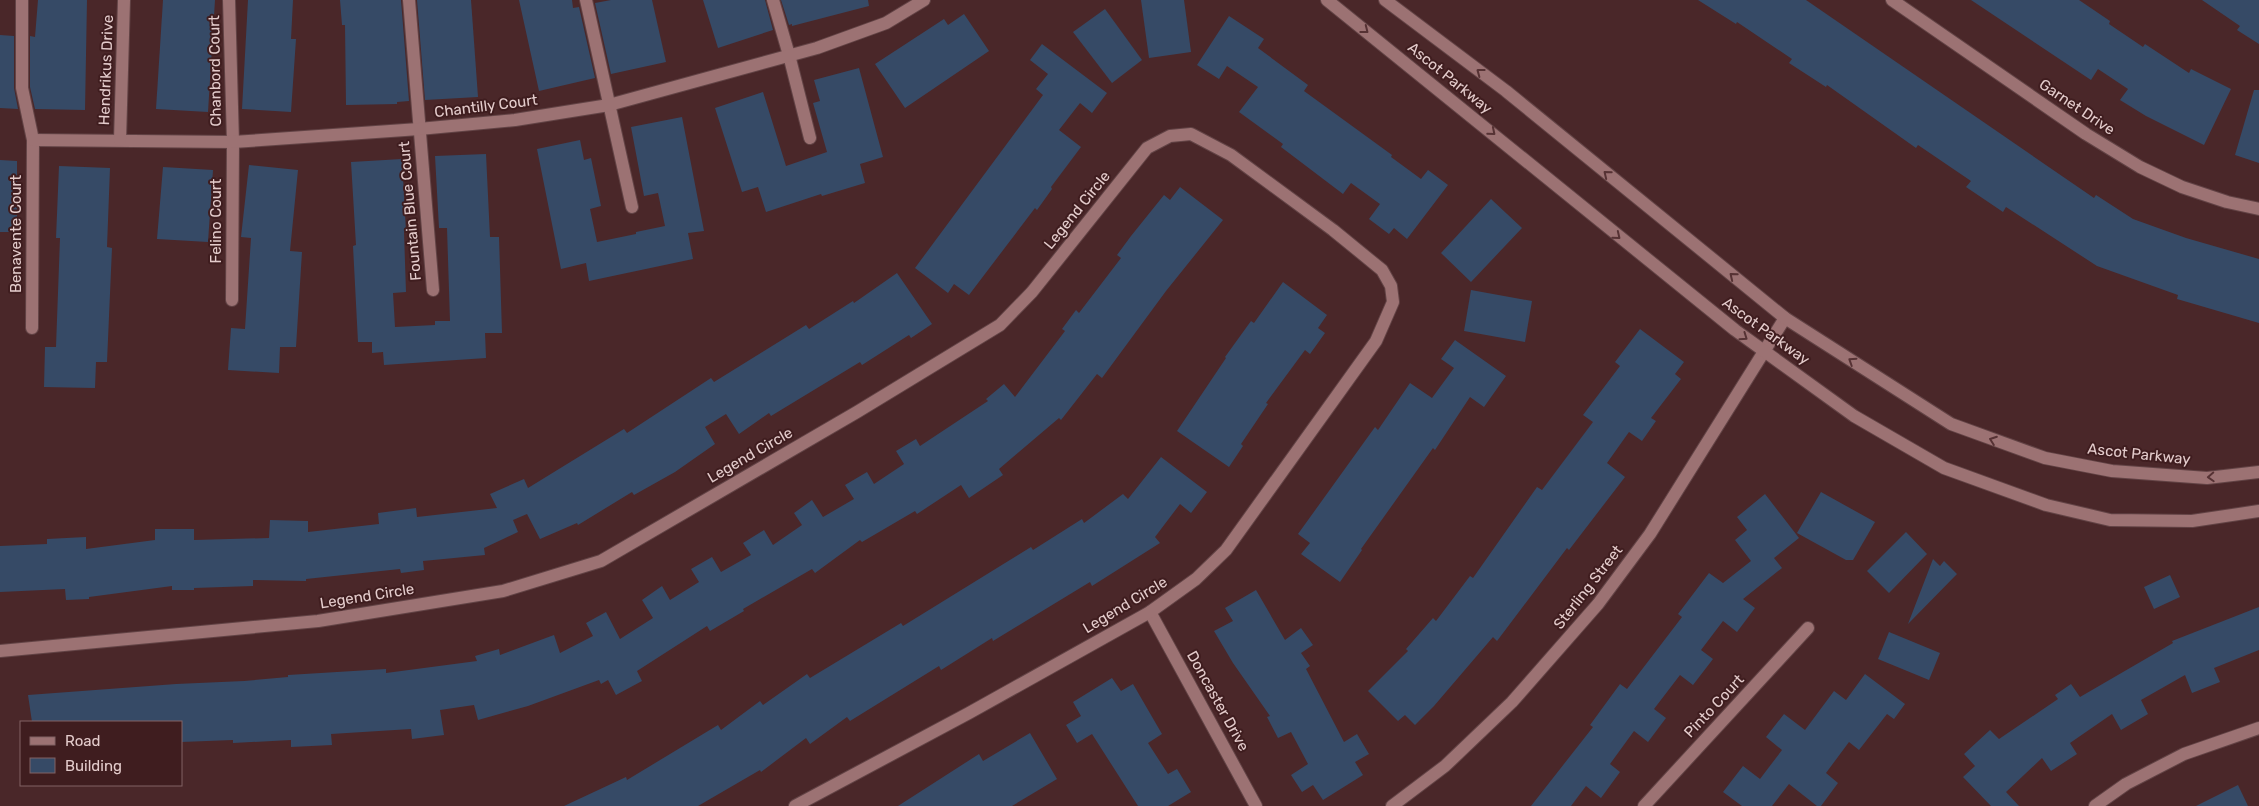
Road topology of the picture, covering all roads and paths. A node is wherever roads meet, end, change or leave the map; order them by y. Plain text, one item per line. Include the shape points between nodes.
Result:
1 (22, 0) edge
2 (124, 0) edge
3 (229, 0) edge
4 (409, 0) edge
5 (586, 0) edge
6 (773, 0) edge
7 (924, 0) edge
8 (1327, 0) edge
9 (1385, 0) edge
10 (1892, 0) edge
11 (790, 54) junction
12 (609, 105) junction
13 (419, 130) junction
14 (810, 138) dead end
15 (33, 140) junction
16 (120, 140) junction
17 (233, 142) junction
18 (632, 207) dead end
19 (2259, 209) edge
20 (434, 290) dead end
21 (232, 300) dead end
22 (1785, 318) junction
23 (32, 328) dead end
24 (1765, 351) junction
25 (2259, 472) edge
26 (2259, 511) edge
27 (1150, 612) junction
28 (1808, 628) dead end
29 (0, 651) edge
30 (2259, 728) edge
31 (795, 806) edge
32 (1256, 806) edge
33 (1392, 806) edge
34 (1644, 806) edge
35 (2095, 806) edge

1 - 15 street, Benavente Court via 22,88
2 - 16 street, Hendrikus Drive
3 - 17 street, Chanbord Court
4 - 13 street, Fountain Blue Court
5 - 12 street
6 - 11 street
7 - 11 street, Chantilly Court via 886,23 817,48
8 -> 24 street, Ascot Parkway via 1734,330
22 -> 9 street, Ascot Parkway via 1506,91
10 - 19 street, Garnet Drive via 2086,134 2140,167 2182,187
11 - 12 street, Chantilly Court
11 - 14 street
12 - 13 street, Chantilly Court via 516,120
12 - 18 street
13 - 17 street, Chantilly Court
13 - 20 street, Fountain Blue Court
15 - 16 street, Chantilly Court
15 - 23 street, Benavente Court
16 - 17 street, Chantilly Court
17 - 21 street, Felino Court
22 - 24 street, Sterling Street
25 -> 22 street, Ascot Parkway via 2208,478 2112,470 2044,458 1951,424
24 - 26 street, Ascot Parkway via 1854,416 1944,468 2046,505 2110,520 2192,521
24 - 33 street, Sterling Street via 1650,534 1598,604 1512,702 1445,766
27 - 29 street, Legend Circle via 1196,579 1226,550 1376,341 1393,302 1391,286 1382,270 1231,155 1191,134 1170,136 1147,148 1032,292 1000,325 601,561 503,591 318,621
27 - 31 street, Legend Circle via 969,714
27 - 32 street, Doncaster Drive
28 - 34 street, Pinto Court
30 - 35 street via 2184,754 2126,784

